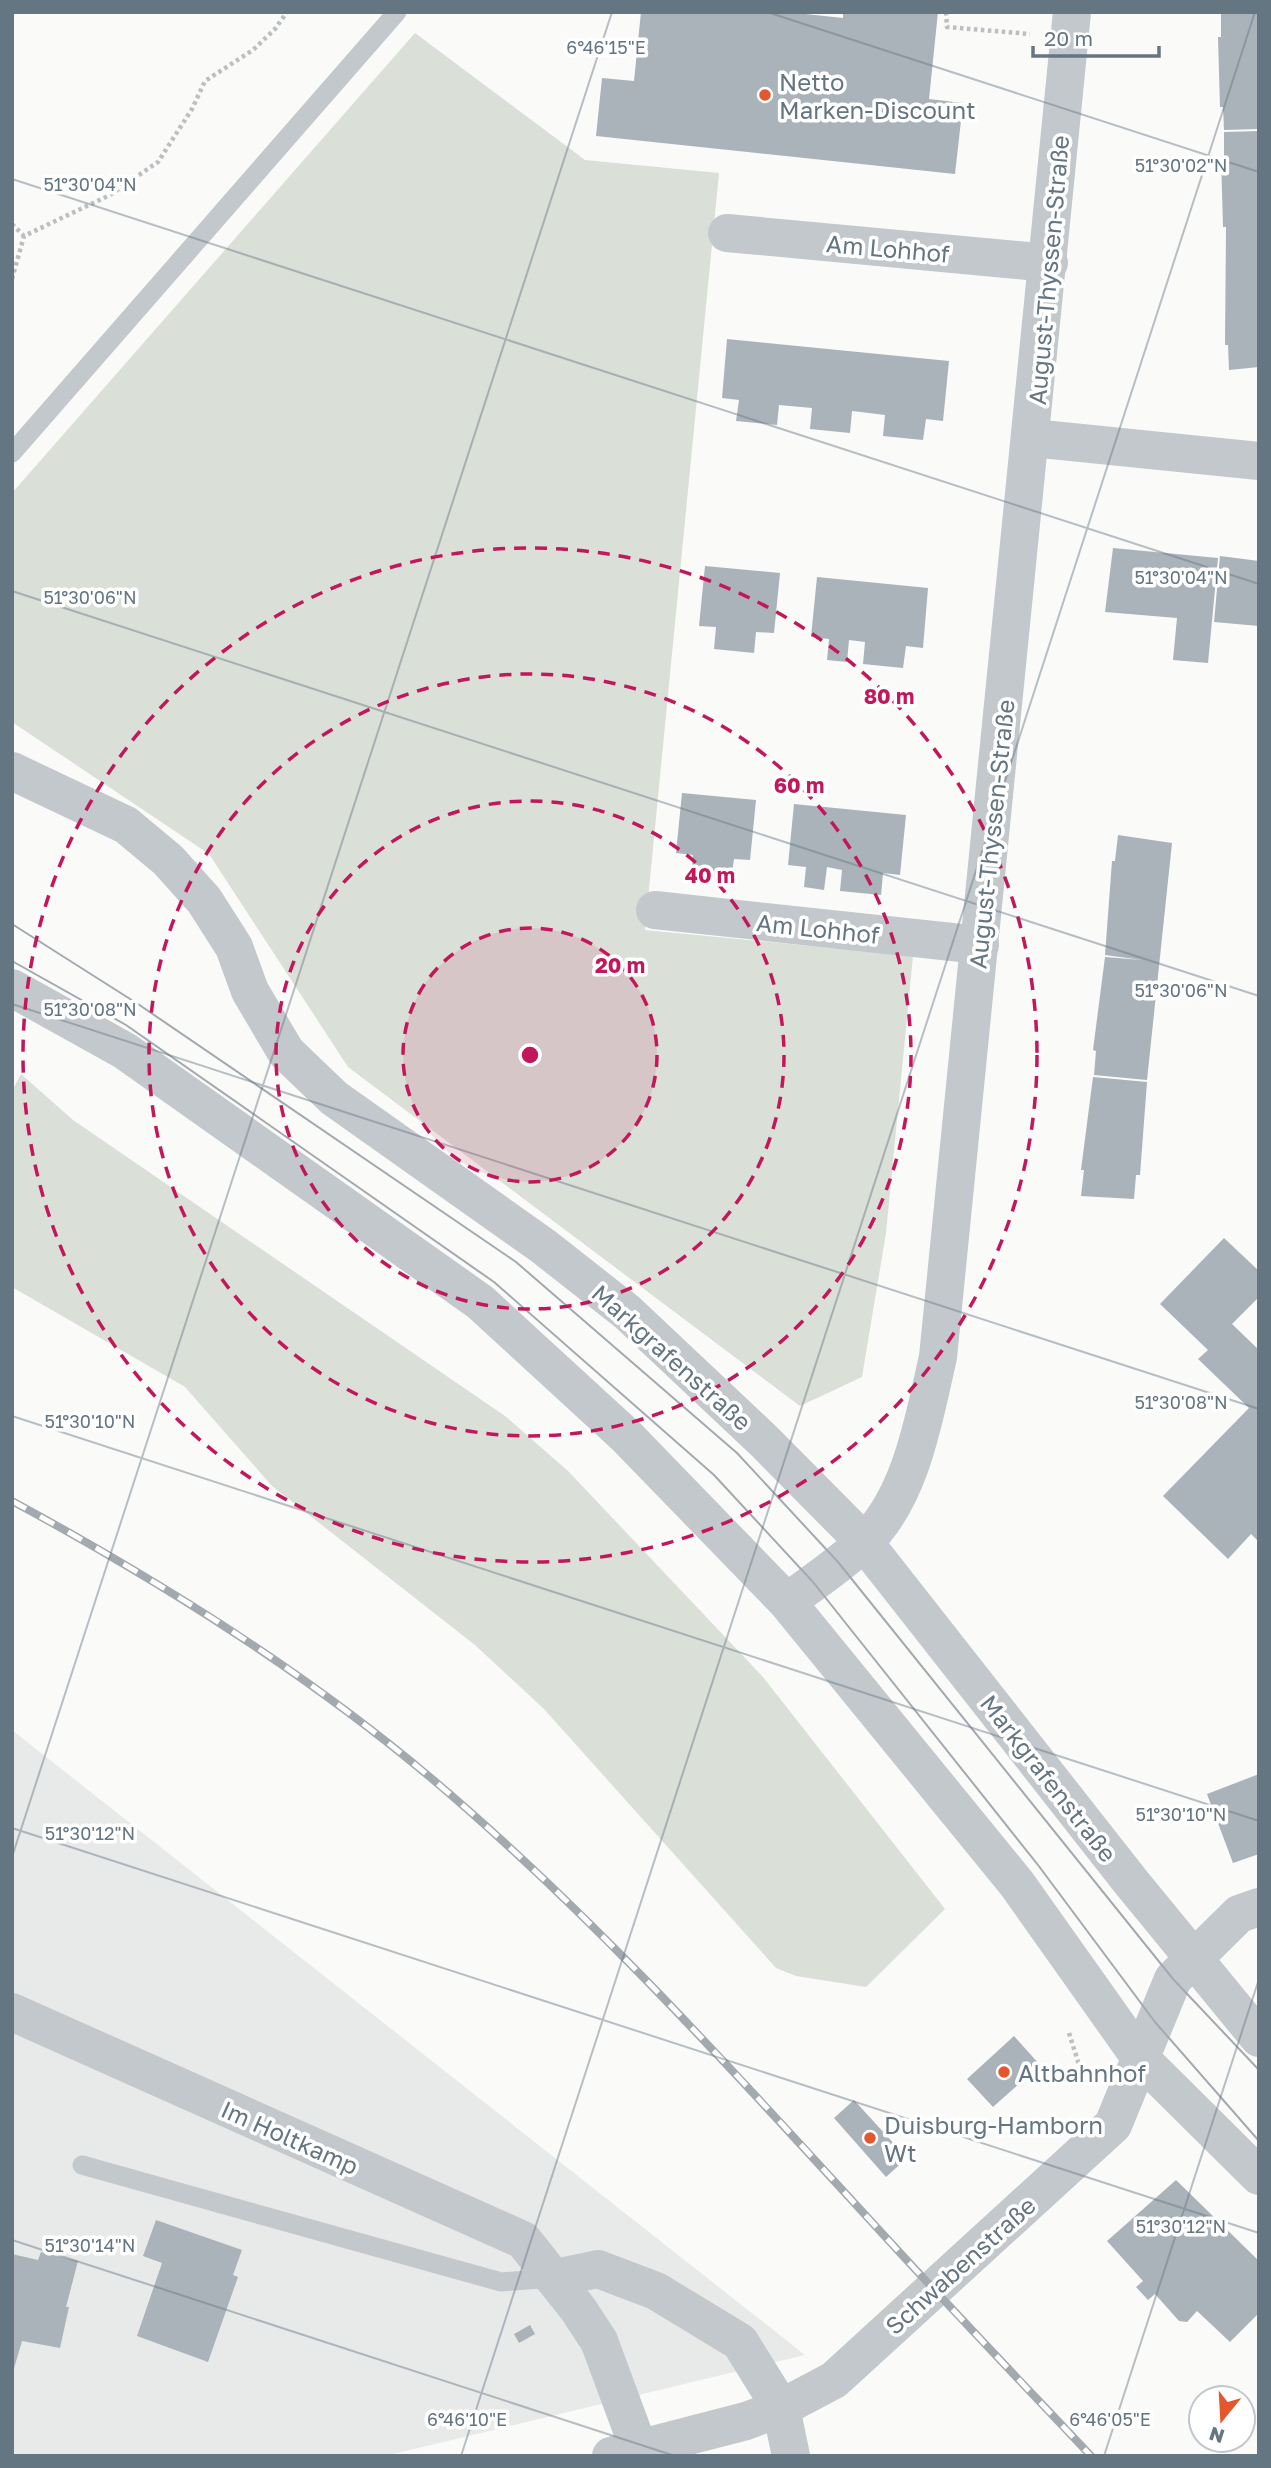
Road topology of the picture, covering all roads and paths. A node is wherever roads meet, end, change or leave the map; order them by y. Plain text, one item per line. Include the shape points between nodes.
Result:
1 (287, 12) edge
2 (397, 12) edge
3 (946, 12) edge
4 (1071, 25) edge
5 (12, 224) edge
6 (727, 233) dead end
7 (24, 236) junction
8 (1049, 263) junction
9 (12, 279) edge
10 (1032, 438) junction
11 (12, 453) edge
12 (1259, 461) edge
13 (12, 771) edge
14 (655, 910) dead end
15 (980, 945) junction
16 (12, 988) edge
17 (864, 1542) junction
18 (787, 1602) junction
19 (1259, 1907) edge
20 (1193, 1957) junction
21 (12, 2012) edge
22 (1259, 2038) edge
23 (1141, 2059) junction
24 (82, 2165) dead end
25 (1259, 2176) edge
26 (555, 2278) junction
27 (781, 2408) junction
28 (625, 2453) edge
29 (791, 2456) edge

1 - 7 path via 253,50 205,81 158,162 110,195
2 - 11 lane
3 - 4 path via 947,27
4 - 8 street, August-Thyssen-Straße
5 - 7 path
6 - 8 street, Am Lohhof
7 - 9 path
8 - 10 street, August-Thyssen-Straße
10 - 12 street
10 - 15 street, August-Thyssen-Straße
13 - 17 street, Markgrafenstraße via 126,825 168,860 204,900 234,947 250,991 286,1052 334,1098 544,1246 627,1312
14 - 15 street, Am Lohhof
15 - 17 street, August-Thyssen-Straße via 938,1357 920,1439 890,1510
16 - 18 street via 125,1051 480,1302 626,1436
17 - 18 street, August-Thyssen-Straße
17 - 20 street, Markgrafenstraße
18 - 23 street via 1017,1884
19 - 20 street, Schwabenstraße via 1239,1914
20 - 22 street, Markgrafenstraße
20 - 23 street, Schwabenstraße via 1173,1979
21 - 26 street, Im Holtkamp via 523,2240
23 - 25 street
23 - 27 street, Schwabenstraße via 1113,2125 834,2380
24 - 26 lane via 501,2282
26 - 27 street via 597,2270 656,2291 740,2342
26 - 28 street, Im Holtkamp via 599,2341
27 - 28 street, Im Holtkamp
27 - 29 street

